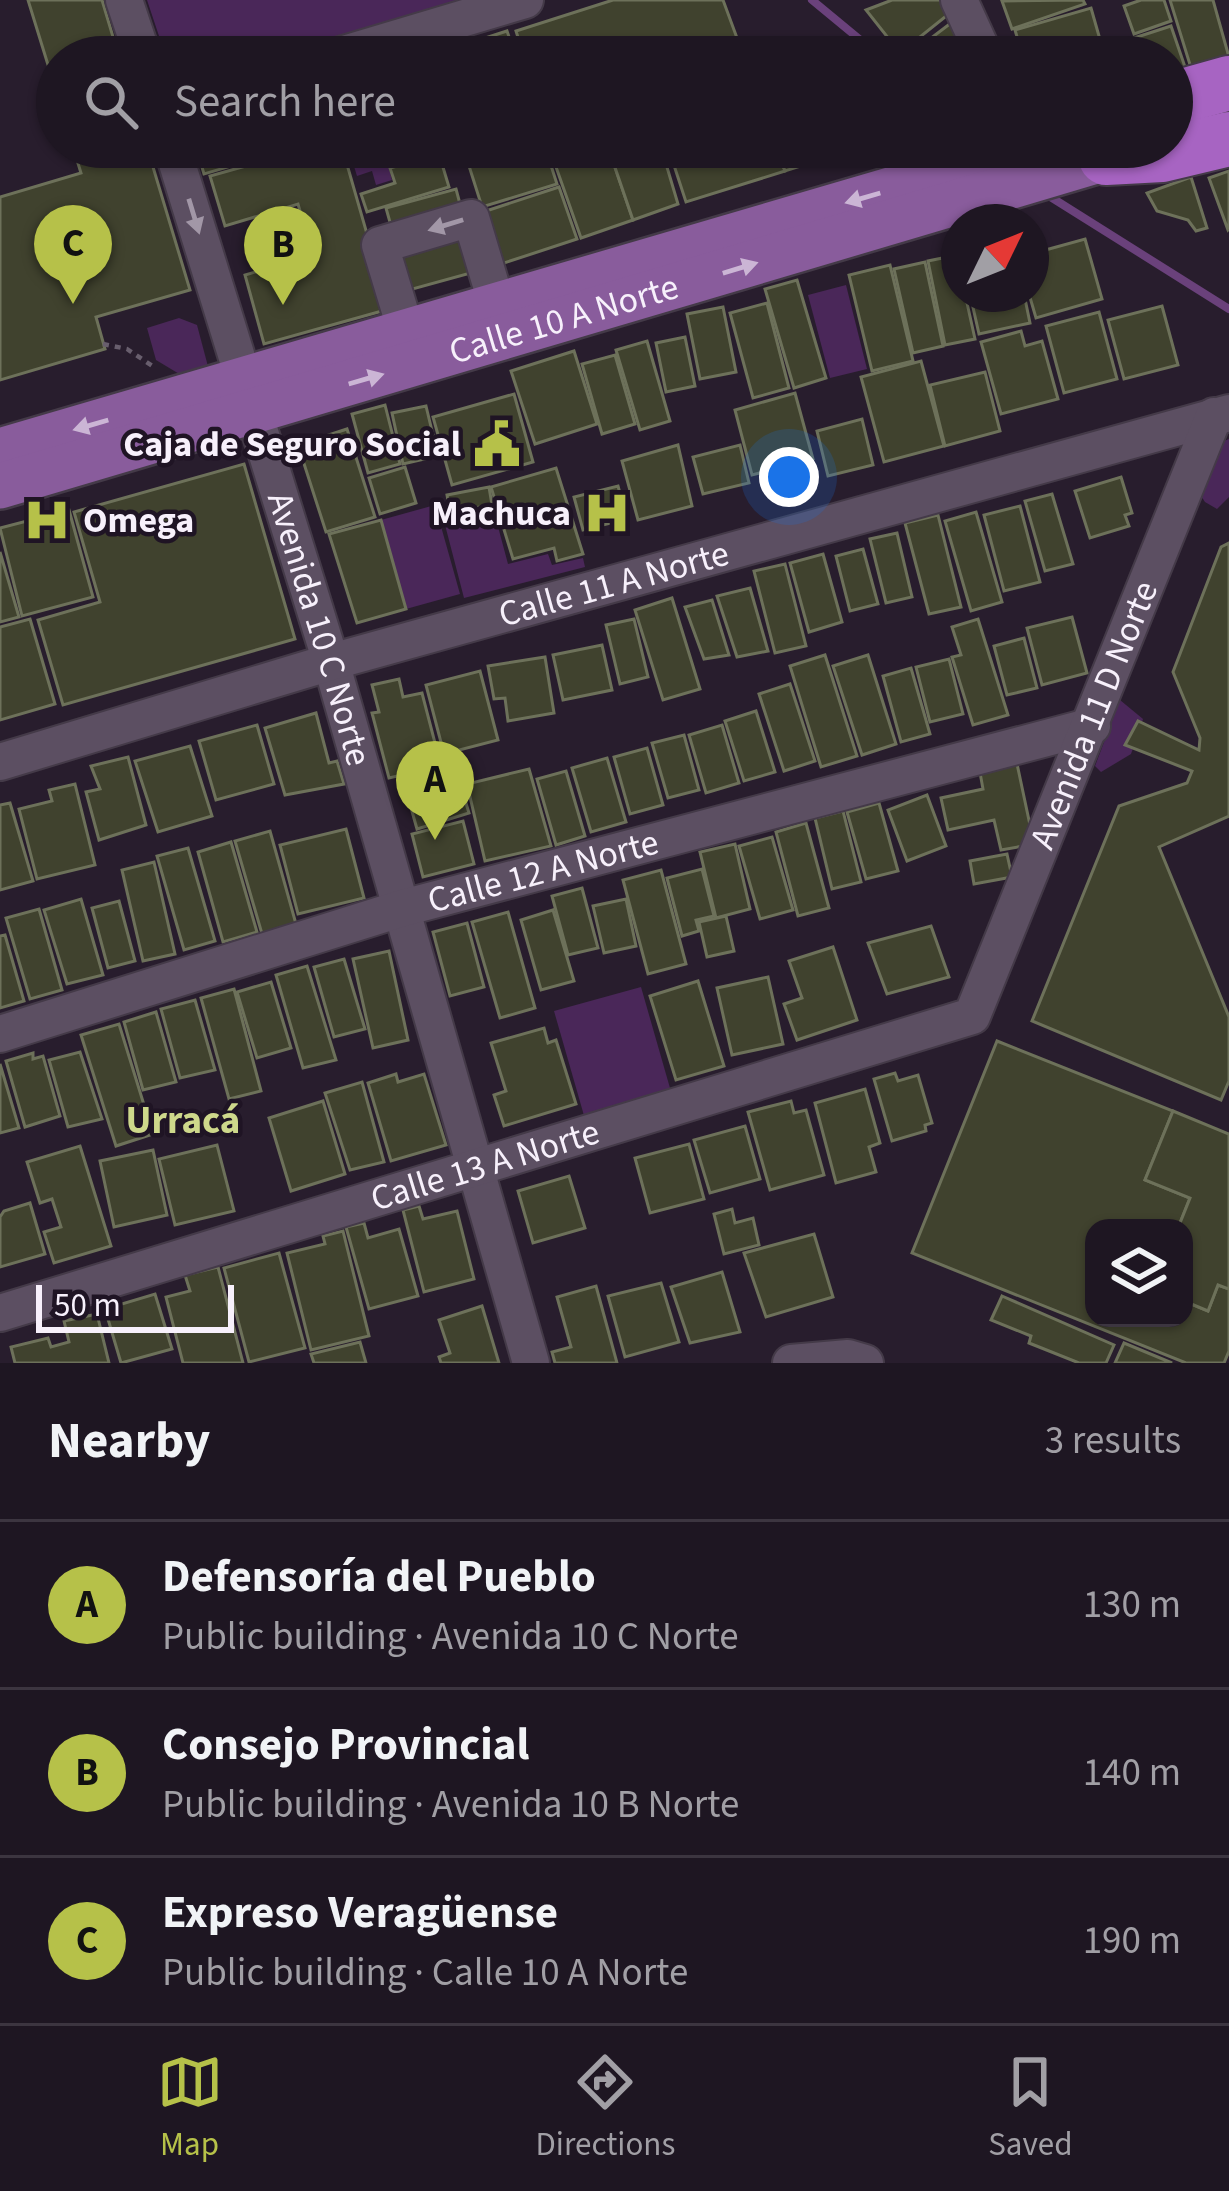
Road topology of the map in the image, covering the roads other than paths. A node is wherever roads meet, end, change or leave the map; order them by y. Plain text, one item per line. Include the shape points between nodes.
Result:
1 (124, 0) edge
2 (525, 0) edge
3 (959, 0) edge
4 (135, 36) edge
5 (404, 36) edge
6 (975, 36) edge
7 (179, 168) edge
8 (1029, 168) edge
9 (981, 179) junction
10 (497, 304) junction
11 (406, 332) junction
12 (249, 395) junction
13 (1221, 415) edge
14 (0, 451) edge
15 (0, 486) edge
16 (331, 662) junction
17 (1092, 726) junction
18 (0, 762) edge
19 (403, 908) junction
20 (972, 1016) joint
21 (0, 1034) edge
22 (476, 1167) junction
23 (0, 1313) edge
24 (530, 1363) edge
25 (791, 1363) edge
26 (865, 1363) edge

1 - 4 street
2 - 5 street
3 - 6 street
7 -> 12 street, Avenida 10 C Norte
8 - 9 main road, Calle 10 A Norte
9 -> 10 main road, Calle 10 A Norte
12 -> 9 main road, Calle 10 A Norte
10 - 11 main road, Calle 10 A Norte
10 -> 11 street via 471,218 380,245
11 - 12 main road, Calle 10 A Norte
12 -> 14 main road, Calle 10 A Norte
12 - 15 main road, Calle 10 A Norte
12 - 16 street, Avenida 10 C Norte
13 - 16 street, Calle 11 A Norte
13 - 17 street, Avenida 11 D Norte
16 - 18 street, Calle 11 A Norte
16 - 19 street, Avenida 10 C Norte
17 - 19 street, Calle 12 A Norte
17 - 20 street, Avenida 11 D Norte
19 - 21 street, Calle 12 A Norte
19 - 22 street, Avenida 10 C Norte
20 - 22 street, Calle 13 A Norte
22 - 23 street, Calle 13 A Norte
22 - 24 street, Avenida 10 C Norte
25 - 26 street

